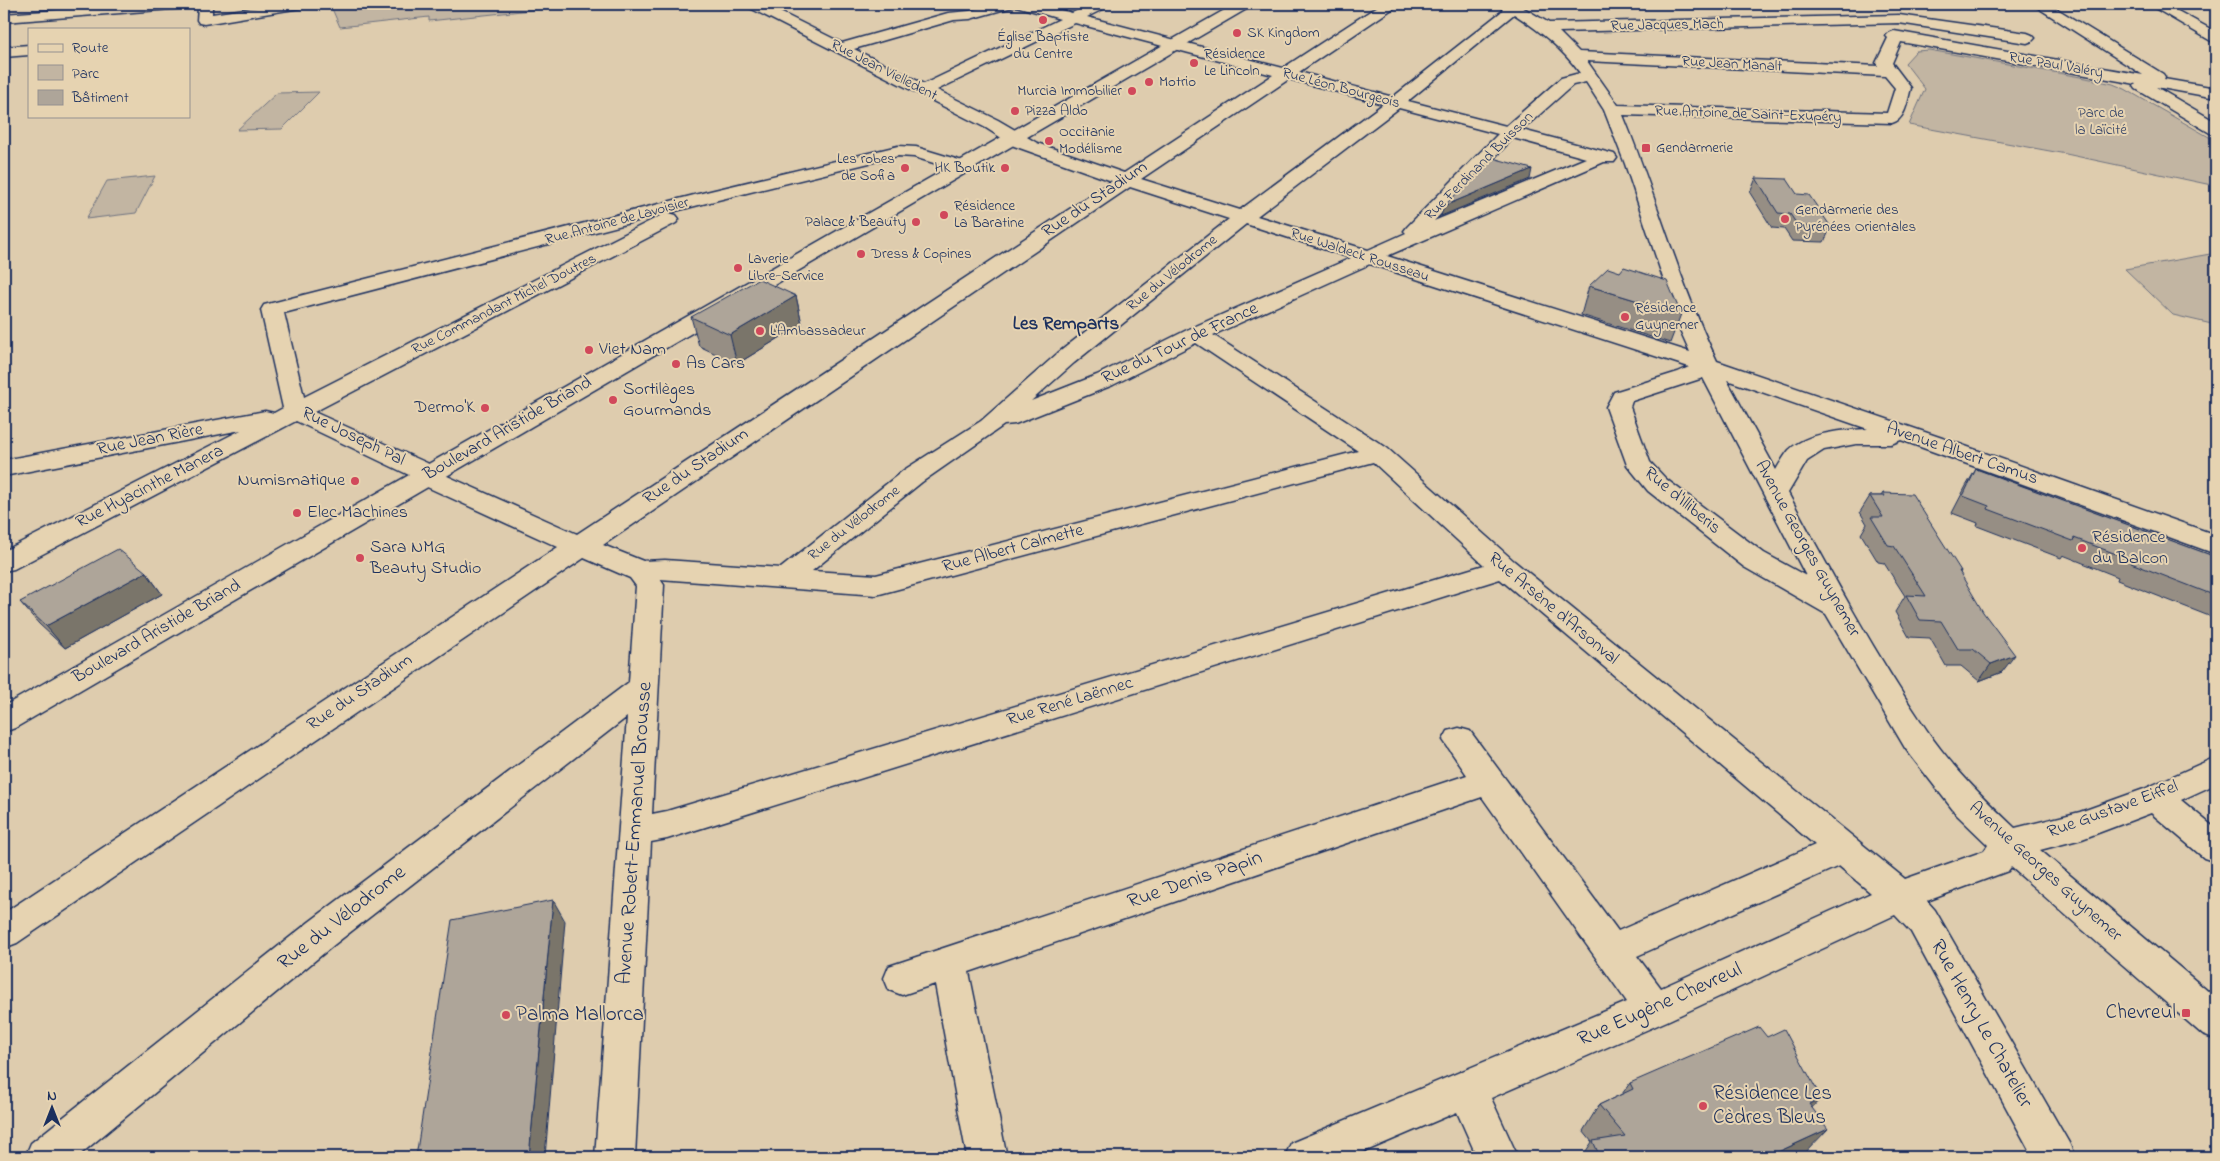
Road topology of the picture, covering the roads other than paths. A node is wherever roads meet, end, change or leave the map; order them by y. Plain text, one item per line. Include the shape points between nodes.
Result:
1 (193, 4) edge
2 (203, 4) edge
3 (300, 4) edge
4 (753, 4) edge
5 (940, 4) edge
6 (1010, 4) edge
7 (1021, 4) edge
8 (1102, 4) edge
9 (1245, 4) edge
10 (1390, 4) edge
11 (1515, 4) edge
12 (2039, 4) edge
13 (2155, 4) edge
14 (1837, 8) dead end
15 (1942, 12) dead end
16 (953, 16) junction
17 (4, 18) edge
18 (1074, 18) junction
19 (1860, 20) junction
20 (126, 24) dead end
21 (1546, 28) junction
22 (1981, 31) junction
23 (1896, 37) junction
24 (2027, 38) dead end
25 (2216, 38) edge
26 (1173, 45) junction
27 (839, 48) junction
28 (28, 50) edge
29 (4, 52) edge
30 (1574, 56) junction
31 (2056, 66) junction
32 (1889, 71) junction
33 (1285, 74) junction
34 (1589, 76) junction
35 (2126, 78) junction
36 (2169, 85) junction
37 (924, 90) junction
38 (2216, 93) edge
39 (1395, 102) junction
40 (1612, 110) junction
41 (2192, 115) junction
42 (2216, 115) edge
43 (2216, 129) edge
44 (1510, 132) junction
45 (1014, 137) junction
46 (1602, 157) junction
47 (1634, 164) junction
48 (963, 167) junction
49 (1125, 180) junction
50 (713, 196) junction
51 (1243, 217) junction
52 (1407, 240) junction
53 (1369, 258) junction
54 (272, 310) joint
55 (1197, 334) junction
56 (1708, 366) junction
57 (296, 412) junction
58 (989, 426) junction
59 (1939, 445) junction
60 (1378, 454) junction
61 (4, 468) edge
62 (429, 475) junction
63 (1775, 493) junction
64 (580, 545) junction
65 (2216, 545) edge
66 (4, 562) edge
67 (1504, 568) junction
68 (640, 571) junction
69 (786, 579) junction
70 (1837, 608) junction
71 (645, 686) junction
72 (4, 720) edge
73 (1459, 740) dead end
74 (2216, 770) edge
75 (1489, 781) junction
76 (2155, 798) junction
77 (634, 831) junction
78 (2008, 844) junction
79 (2216, 848) edge
80 (1842, 849) junction
81 (1900, 896) junction
82 (4, 932) edge
83 (1611, 951) junction
84 (949, 963) junction
85 (902, 978) dead end
86 (1654, 1009) junction
87 (2216, 1022) edge
88 (1466, 1089) junction
89 (45, 1157) edge
90 (615, 1157) edge
91 (987, 1157) edge
92 (1305, 1157) edge
93 (1498, 1157) edge
94 (2055, 1157) edge

1 - 17 street
2 - 3 street via 204,20
2 - 20 street
4 - 27 street, Rue Jean Vielledent
5 - 16 street
6 - 16 street via 970,15
7 - 18 street, Rue Léon Bourgeois
8 - 18 street
9 - 26 street, Boulevard Aristide Briand
10 - 33 street, Rue du Stadium
11 - 21 street, Avenue Georges Guynemer
11 - 39 street, Rue du Vélodrome
12 - 36 street
13 - 25 street
14 - 19 street, Rue Paul Valéry
15 - 22 street
16 - 27 street
18 - 26 street, Rue Léon Bourgeois
18 - 37 street
19 - 21 street, Rue Jacques Mach
19 - 22 street, Rue Jacques Mach via 1899,19
19 - 23 street, Rue Paul Valéry
21 - 30 street, Avenue Georges Guynemer
22 - 24 street, Rue Jacques Mach
22 - 31 street
23 - 31 street, Rue Paul Valéry
23 - 32 street via 1885,60
26 - 33 street, Rue Léon Bourgeois
26 - 45 street, Boulevard Aristide Briand
27 - 37 street, Rue Jean Vielledent
28 - 29 street
30 - 32 street, Rue Jean Manalt
30 - 34 street, Avenue Georges Guynemer
31 - 35 street, Rue Paul Valéry
32 - 40 street, Rue Antoine de Saint-Exupéry via 1903,90 1894,117 1884,119
33 - 39 street, Rue Léon Bourgeois
33 - 49 street, Rue du Stadium
34 - 40 street, Avenue Georges Guynemer
34 - 44 street, Rue Ferdinand Buisson via 1567,81
35 - 36 street, Rue Paul Valéry
35 - 41 street
36 - 38 street, Rue Paul Valéry
37 - 45 street, Rue Jean Vielledent
39 - 44 street, Rue Léon Bourgeois
39 - 51 street, Rue du Vélodrome
40 - 47 street, Avenue Georges Guynemer
41 - 42 street
41 - 43 street
44 - 46 street, Rue Léon Bourgeois
44 - 52 street, Rue Ferdinand Buisson
45 - 48 street, Boulevard Aristide Briand
45 - 49 street, Rue Waldeck Rousseau via 1023,144
46 - 47 street, Rue Léon Bourgeois
46 - 52 street
47 - 56 street, Avenue Georges Guynemer via 1692,332
48 - 50 street, Rue Antoine de Lavoisier via 916,152 898,151
48 - 62 street, Boulevard Aristide Briand
49 - 51 street, Rue Waldeck Rousseau
49 - 64 street, Rue du Stadium
50 - 54 street, Rue Antoine de Lavoisier
50 - 57 street, Rue Commandant Michel Doutres
51 - 53 street, Rue Waldeck Rousseau
51 - 58 street, Rue du Vélodrome via 1066,358
52 - 53 street, Rue Ferdinand Buisson
53 - 55 street, Rue du Tour de France
53 - 56 street, Rue Waldeck Rousseau
54 - 57 street, Rue Joseph Pal
55 - 58 street, Rue du Tour de France via 1105,380
55 - 60 street, Rue Arsène d'Arsonval
56 - 59 street, Avenue Albert Camus
56 - 63 street, Avenue Georges Guynemer
56 - 70 street, Rue d'Illiberis via 1686,377 1622,397 1618,407 1639,466 1657,485 1754,560
57 - 61 street, Rue Jean Rière
57 - 62 street, Rue Joseph Pal
57 - 66 street, Rue Hyacinthe Manera
58 - 69 street, Rue du Vélodrome via 913,476
59 - 63 street via 1878,435 1825,441 1798,454
59 - 65 street, Avenue Albert Camus
60 - 67 street, Rue Arsène d'Arsonval
60 - 69 street, Rue Albert Calmette via 876,585
62 - 64 street, Rue Joseph Pal via 515,518
62 - 72 street, Boulevard Aristide Briand
63 - 70 street, Avenue Georges Guynemer
64 - 68 street, Rue Joseph Pal
64 - 82 street, Rue du Stadium
67 - 77 street, Rue René Laënnec via 667,825
67 - 80 street, Rue Arsène d'Arsonval
68 - 69 street, Rue Albert Calmette via 665,569
68 - 71 street, Avenue Robert-Emmanuel Brousse via 650,585
70 - 78 street, Avenue Georges Guynemer via 1916,738 1969,805
71 - 77 street, Avenue Robert-Emmanuel Brousse
71 - 89 street, Rue du Vélodrome via 322,933
73 - 75 street
74 - 76 street, Rue Gustave Eiffel
75 - 83 street
75 - 84 street, Rue Denis Papin
76 - 78 street, Rue Gustave Eiffel via 2082,825
76 - 79 street
77 - 90 street, Avenue Robert-Emmanuel Brousse
78 - 81 street, Rue Eugène Chevreul via 1996,861
78 - 87 street, Avenue Georges Guynemer
80 - 81 street, Rue Arsène d'Arsonval
80 - 83 street
81 - 86 street, Rue Eugène Chevreul
81 - 94 street, Rue Henry Le Chatelier via 1923,921
83 - 86 street
84 - 85 street, Rue Denis Papin
84 - 91 street
86 - 88 street, Rue Eugène Chevreul
88 - 92 street, Rue Eugène Chevreul
88 - 93 street

